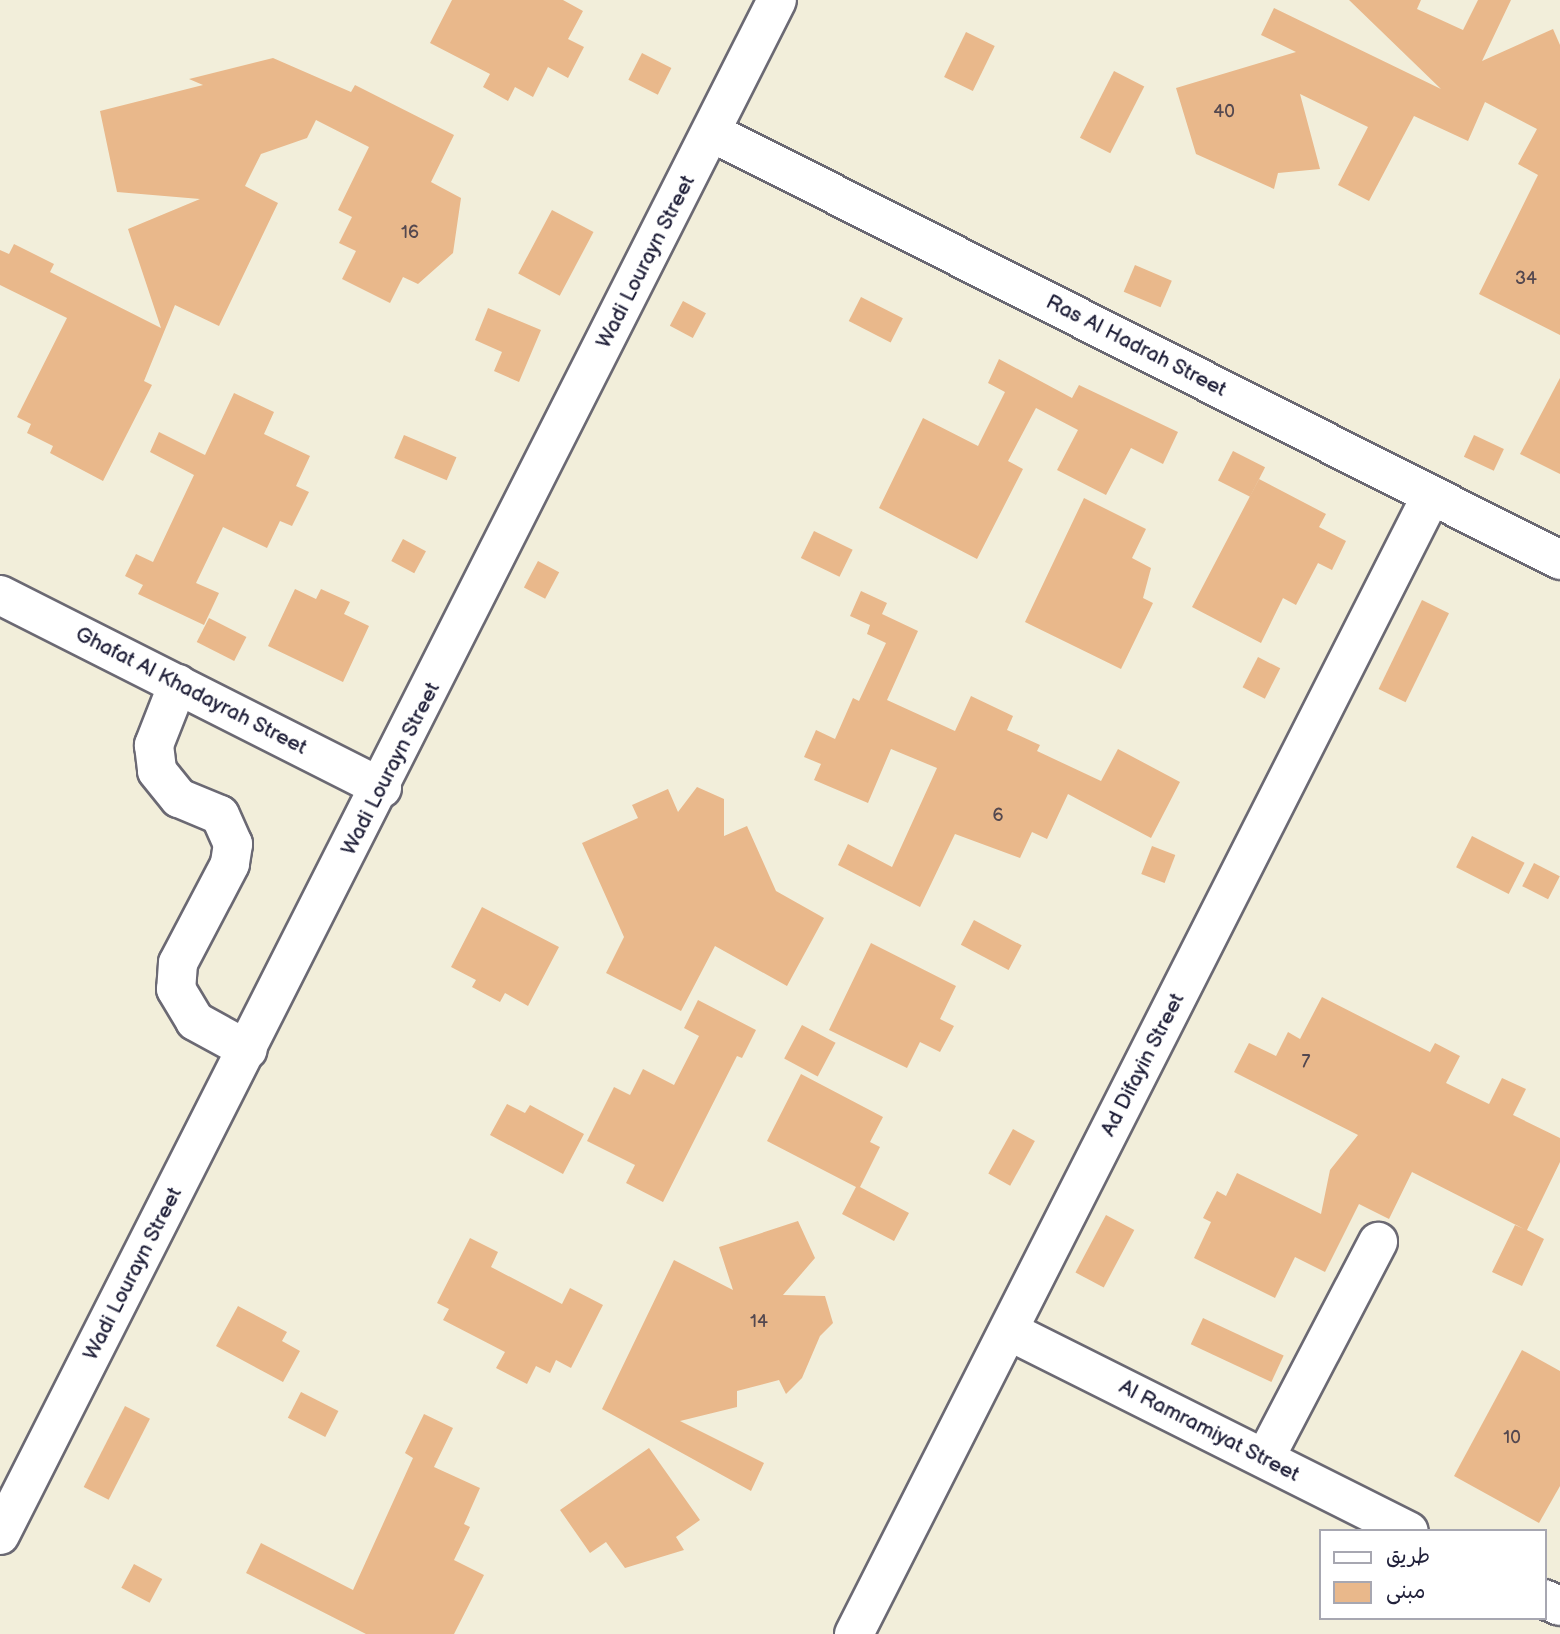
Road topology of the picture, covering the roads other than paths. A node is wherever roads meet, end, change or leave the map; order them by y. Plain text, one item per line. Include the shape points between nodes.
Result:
1 (777, 0) edge
2 (711, 132) junction
3 (1432, 496) junction
4 (1560, 560) edge
5 (0, 595) edge
6 (178, 684) junction
7 (382, 788) junction
8 (248, 1050) junction
9 (1378, 1242) dead end
10 (1009, 1331) junction
11 (1265, 1458) junction
12 (1405, 1529) edge
13 (0, 1535) edge
14 (854, 1634) edge

1 - 2 street, Wadi Lourayn Street
2 - 3 street, Ras Al Hadrah Street
2 - 7 street, Wadi Lourayn Street
3 - 4 street, Ras Al Hadrah Street
3 - 10 street, Ad Difayin Street
5 - 6 street, Ghafat Al Khadayrah Street
6 - 7 street, Ghafat Al Khadayrah Street
6 - 8 street via 154,745 157,771 179,799 220,815 233,844 230,864 178,963 176,989 195,1021
7 - 8 street, Wadi Lourayn Street
8 - 13 street, Wadi Lourayn Street
9 - 11 street
10 - 11 street, Al Ramramiyat Street
10 - 14 street, Ad Difayin Street
11 - 12 street, Al Ramramiyat Street

